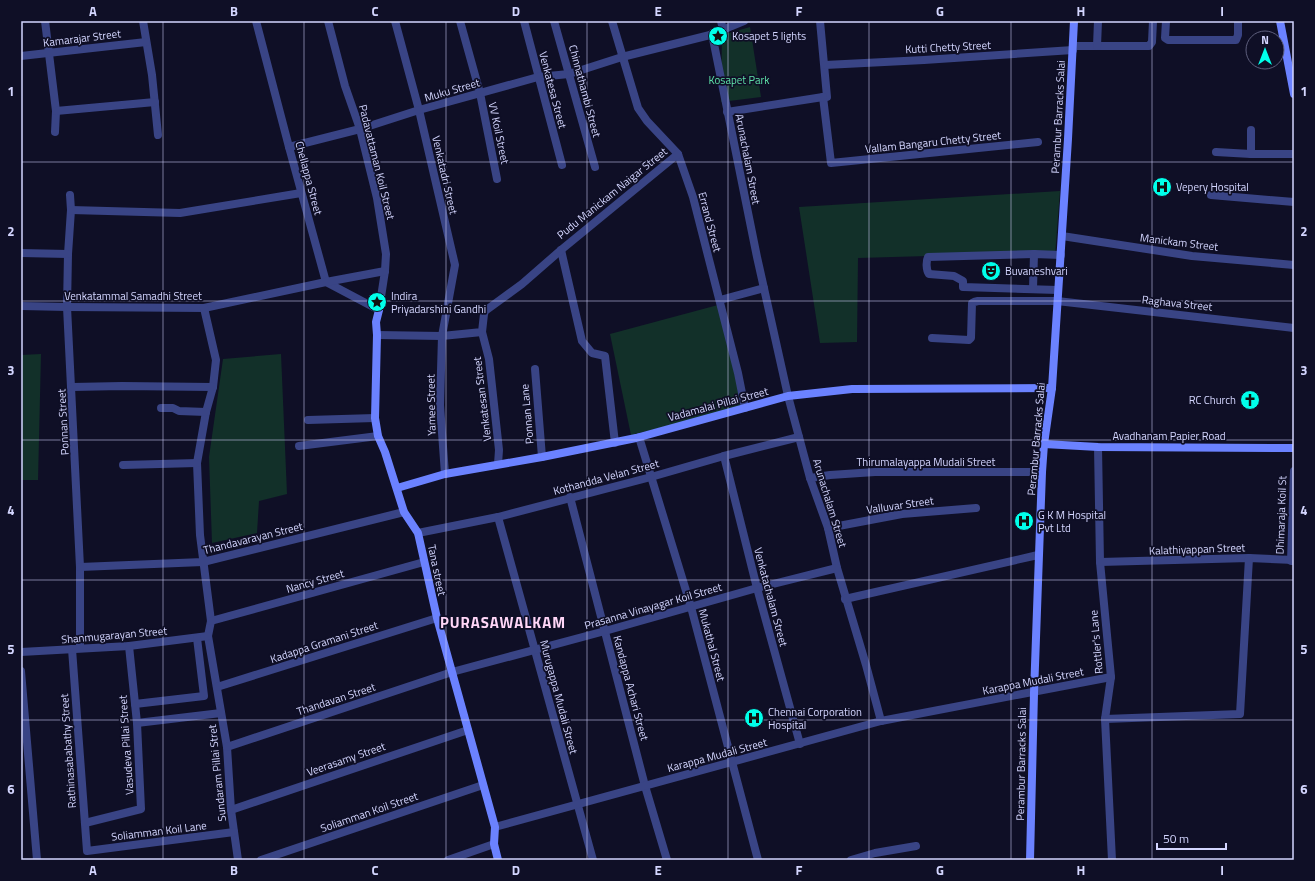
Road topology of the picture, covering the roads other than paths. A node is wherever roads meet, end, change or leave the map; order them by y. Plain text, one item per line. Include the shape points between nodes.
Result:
1 (45, 21) edge
2 (143, 21) edge
3 (256, 21) edge
4 (328, 21) edge
5 (395, 21) edge
6 (460, 21) edge
7 (524, 21) edge
8 (554, 21) edge
9 (612, 21) edge
10 (721, 21) edge
11 (744, 21) edge
12 (820, 21) edge
13 (1074, 21) edge
14 (1098, 21) edge
15 (1153, 21) edge
16 (1166, 21) edge
17 (1238, 21) edge
18 (1280, 21) edge
19 (723, 30) junction
20 (712, 34) junction
21 (146, 42) junction
22 (1097, 46) junction
23 (1073, 48) junction
24 (49, 54) junction
25 (21, 56) edge
26 (622, 57) junction
27 (824, 65) junction
28 (569, 74) junction
29 (538, 77) junction
30 (480, 93) junction
31 (1294, 94) edge
32 (823, 97) junction
33 (155, 102) junction
34 (419, 110) junction
35 (56, 111) junction
36 (727, 112) junction
37 (360, 129) junction
38 (1250, 130) dead end
39 (55, 132) dead end
40 (158, 135) dead end
41 (1038, 142) dead end
42 (289, 146) junction
43 (1216, 152) dead end
44 (678, 154) junction
45 (1251, 154) junction
46 (1294, 154) edge
47 (562, 166) dead end
48 (595, 167) dead end
49 (497, 179) dead end
50 (302, 193) junction
51 (70, 195) dead end
52 (1211, 195) dead end
53 (1294, 202) edge
54 (71, 210) junction
55 (1062, 236) junction
56 (560, 250) junction
57 (21, 253) edge
58 (68, 254) junction
59 (1034, 254) junction
60 (1061, 255) junction
61 (1294, 265) edge
62 (385, 271) junction
63 (326, 282) junction
64 (764, 288) junction
65 (1033, 289) junction
66 (1058, 290) junction
67 (720, 300) junction
68 (1057, 301) junction
69 (21, 306) edge
70 (67, 307) junction
71 (204, 308) junction
72 (378, 310) junction
73 (1294, 328) edge
74 (482, 332) junction
75 (377, 335) junction
76 (442, 336) junction
77 (932, 338) dead end
78 (535, 369) dead end
79 (213, 387) junction
80 (72, 388) junction
81 (1052, 388) junction
82 (788, 396) junction
83 (161, 408) dead end
84 (745, 408) junction
85 (206, 412) junction
86 (375, 418) junction
87 (308, 420) dead end
88 (378, 436) junction
89 (639, 437) junction
90 (799, 437) junction
91 (615, 443) junction
92 (1044, 444) junction
93 (299, 446) dead end
94 (1098, 446) junction
95 (1294, 448) edge
96 (724, 456) junction
97 (542, 457) junction
98 (197, 463) junction
99 (498, 464) junction
100 (123, 465) dead end
101 (1294, 471) edge
102 (1042, 472) junction
103 (445, 474) junction
104 (651, 477) junction
105 (810, 478) junction
106 (397, 488) junction
107 (570, 497) junction
108 (976, 508) dead end
109 (404, 512) junction
110 (498, 517) junction
111 (828, 528) junction
112 (418, 533) junction
113 (1038, 555) junction
114 (1249, 558) junction
115 (1292, 560) edge
116 (203, 562) junction
117 (424, 562) junction
118 (1100, 562) junction
119 (80, 567) junction
120 (837, 568) junction
121 (757, 588) junction
122 (845, 599) junction
123 (691, 607) junction
124 (437, 618) junction
125 (211, 621) junction
126 (605, 631) junction
127 (208, 636) junction
128 (197, 638) junction
129 (129, 646) junction
130 (76, 649) junction
131 (535, 650) junction
132 (21, 652) edge
133 (21, 671) edge
134 (452, 672) junction
135 (1111, 677) junction
136 (217, 687) junction
137 (1034, 693) junction
138 (135, 704) junction
139 (221, 713) junction
140 (1105, 719) junction
141 (881, 721) junction
142 (137, 723) junction
143 (468, 730) junction
144 (800, 744) junction
145 (227, 747) junction
146 (731, 762) junction
147 (483, 785) junction
148 (645, 786) junction
149 (576, 804) junction
150 (231, 810) junction
151 (85, 823) junction
152 (495, 827) junction
153 (234, 832) junction
154 (494, 844) junction
155 (916, 846) dead end
156 (87, 851) joint
157 (37, 860) edge
158 (238, 860) edge
159 (262, 860) edge
160 (448, 860) edge
161 (498, 860) edge
162 (593, 860) edge
163 (667, 860) edge
164 (758, 860) edge
165 (851, 860) edge
166 (1030, 860) edge
167 (1112, 860) edge

1 - 24 street
2 - 21 street
3 - 42 street, Chellappa Street
4 - 37 street, Padavattaman Koil Street
5 - 34 street, Venkatadri Street
6 - 30 street, VV Koil Street
7 - 29 street, Venkatesa Street
8 - 28 street, Chinnathambi Street
9 - 26 street, Errand Street
10 - 19 street
11 - 19 street
12 - 27 street
13 - 23 street, Perambur Barracks Salai
14 - 22 street
15 - 22 street, Kutti Chetty Street via 1152,42 1149,46
16 - 17 street via 1165,38 1168,40 1236,40
18 - 31 street
19 - 20 street
20 - 26 street
20 - 36 street, Arunachalam Street
21 - 24 street, Kamarajar Street
21 - 33 street
22 - 23 street, Kutti Chetty Street
23 - 27 street, Kutti Chetty Street
23 - 55 street, Perambur Barracks Salai
24 - 25 street, Kamarajar Street
24 - 35 street
26 - 28 street, Muku Street
26 - 44 street, Errand Street via 638,108
27 - 32 street via 827,96
28 - 29 street, Muku Street
28 - 48 street, Chinnathambi Street
29 - 30 street, Muku Street
29 - 47 street, Venkatesa Street
30 - 34 street, Muku Street
30 - 49 street, VV Koil Street
32 - 36 street
32 - 41 street, Vallam Bangaru Chetty Street via 831,163
33 - 35 street
33 - 40 street
34 - 37 street, Muku Street
34 - 76 street, Venkatadri Street via 455,265
35 - 39 street
36 - 64 street, Arunachalam Street
37 - 42 street, Muku Street
37 - 62 street, Padavattaman Koil Street via 377,198 386,254
38 - 45 street
42 - 50 street, Chellappa Street
43 - 45 street
44 - 56 street, Pudu Manickam Naigar Street
44 - 67 street, Errand Street via 693,197
45 - 46 street
50 - 54 street via 180,213
50 - 63 street, Chellappa Street
51 - 54 street, Ponnan Street
52 - 53 street
54 - 58 street, Ponnan Street
55 - 60 street, Perambur Barracks Salai
55 - 61 street, Manickam Street via 1192,256
56 - 74 street, Pudu Manickam Naigar Street via 522,284 485,311
56 - 91 street, Pudu Manickam Naigar Street via 582,341 592,353 605,356
57 - 58 street
58 - 70 street, Ponnan Street
59 - 60 street
59 - 65 street
59 - 65 street via 928,257 927,263 929,274 957,277 963,281 963,287
60 - 66 street, Perambur Barracks Salai
62 - 63 street, Venkatammal Samadhi Street
62 - 72 street, Padavattaman Koil Street
63 - 71 street, Venkatammal Samadhi Street
63 - 72 street
64 - 67 street
64 - 82 street, Arunachalam Street
65 - 66 street
66 - 68 street, Perambur Barracks Salai
67 - 84 street, Errand Street
68 - 73 street, Raghava Street
68 - 77 street, Raghava Street via 974,302 969,340
68 - 81 street, Perambur Barracks Salai
69 - 70 street, Venkatammal Samadhi Street
70 - 71 street, Venkatammal Samadhi Street
70 - 80 street, Ponnan Street
71 - 79 street via 216,360
72 - 75 street, Tana street
74 - 76 street
74 - 99 street, Venkatesan Street via 489,359 499,450
75 - 76 street
75 - 86 street, Tana street
76 - 103 street, Yamee Street via 440,405
78 - 97 street, Ponnan Lane
79 - 80 street
79 - 85 street
80 - 119 street, Ponnan Street
81 - 82 street, Vadamalai Pillai Street via 852,389
81 - 92 street, Perambur Barracks Salai
82 - 84 street, Vadamalai Pillai Street
82 - 90 street, Arunachalam Street
83 - 85 street
84 - 89 street, Vadamalai Pillai Street
85 - 98 street
86 - 87 street
86 - 88 street, Tana street
88 - 93 street
88 - 106 street, Tana street
89 - 91 street, Vadamalai Pillai Street
89 - 104 street, Mukathal Street
90 - 96 street, Kothandda Velan Street
90 - 105 street, Arunachalam Street
91 - 97 street, Vadamalai Pillai Street
92 - 94 street, Avadhanam Papier Road
92 - 102 street, Perambur Barracks Salai
94 - 95 street, Avadhanam Papier Road
94 - 118 street, Rottler's Lane
96 - 104 street, Kothandda Velan Street
96 - 121 street, Venkatachalam Street
97 - 99 street, Vadamalai Pillai Street
98 - 100 street
98 - 116 street
99 - 103 street, Vadamalai Pillai Street
101 - 115 street, Dhimaraja Koil St
102 - 105 street, Thirumalayappa Mudali Street via 875,472
102 - 113 street, Perambur Barracks Salai
103 - 106 street, Vadamalai Pillai Street
104 - 107 street, Kothandda Velan Street
104 - 123 street, Mukathal Street
105 - 111 street, Arunachalam Street
106 - 109 street, Tana street
107 - 110 street, Kothandda Velan Street
107 - 126 street, Kandappa Achari Street
108 - 111 street, Valluvar Street via 902,514
109 - 112 street, Tana street
109 - 116 street, Thandavarayan Street
110 - 112 street, Kothandda Velan Street
110 - 131 street, Murugappa Mudali Street
111 - 120 street, Arunachalam Street
112 - 117 street, Tana street
113 - 122 street
113 - 137 street, Perambur Barracks Salai
114 - 115 street, Kalathiyappan Street
114 - 118 street, Kalathiyappan Street
114 - 140 street via 1240,714
116 - 119 street, Thandavarayan Street
116 - 125 street
117 - 124 street, Tana street
117 - 125 street, Nancy Street
118 - 135 street, Rottler's Lane
119 - 130 street, Ponnan Street
120 - 121 street, Prasanna Vinayagar Koil Street
120 - 122 street, Arunachalam Street
121 - 123 street, Prasanna Vinayagar Koil Street
121 - 144 street, Venkatachalam Street
122 - 141 street, Arunachalam Street
123 - 126 street, Prasanna Vinayagar Koil Street
123 - 146 street, Mukathal Street
124 - 134 street, Tana street
124 - 136 street, Kadappa Gramani Street
125 - 127 street
126 - 131 street, Prasanna Vinayagar Koil Street
126 - 148 street, Kandappa Achari Street
127 - 128 street, Shanmugarayan Street
127 - 136 street, Sundaram Pillai Stret
128 - 129 street, Shanmugarayan Street
128 - 138 street via 204,696
129 - 130 street, Shanmugarayan Street
129 - 138 street, Vasudeva Pillai Street
130 - 132 street, Shanmugarayan Street
130 - 151 street, Rathinasababathy Street
131 - 134 street, Prasanna Vinayagar Koil Street
131 - 149 street, Murugappa Mudali Street
133 - 157 street
134 - 143 street, Tana street
134 - 145 street, Thandavan Street
135 - 137 street, Karappa Mudali Street
135 - 140 street, Rottler's Lane
136 - 139 street, Sundaram Pillai Stret
137 - 141 street, Karappa Mudali Street
137 - 166 street, Perambur Barracks Salai
138 - 142 street, Vasudeva Pillai Street
139 - 142 street
139 - 145 street, Sundaram Pillai Stret
140 - 167 street, Rottler's Lane
141 - 144 street, Karappa Mudali Street
142 - 151 street, Vasudeva Pillai Street via 141,809
143 - 147 street, Tana street
143 - 150 street, Veerasamy Street
144 - 146 street, Karappa Mudali Street
145 - 150 street, Sundaram Pillai Stret
146 - 148 street, Karappa Mudali Street
146 - 164 street, Mukathal Street
147 - 152 street, Tana street
147 - 159 street, Soliamman Koil Street
148 - 149 street, Karappa Mudali Street
148 - 163 street, Kandappa Achari Street
149 - 152 street, Karappa Mudali Street
149 - 162 street, Murugappa Mudali Street
150 - 153 street, Sundaram Pillai Stret
151 - 156 street, Rathinasababathy Street
152 - 154 street, Tana street
153 - 156 street, Soliamman Koil Lane
153 - 158 street, Sundaram Pillai Stret
154 - 160 street
154 - 161 street, Tana street
155 - 165 street

